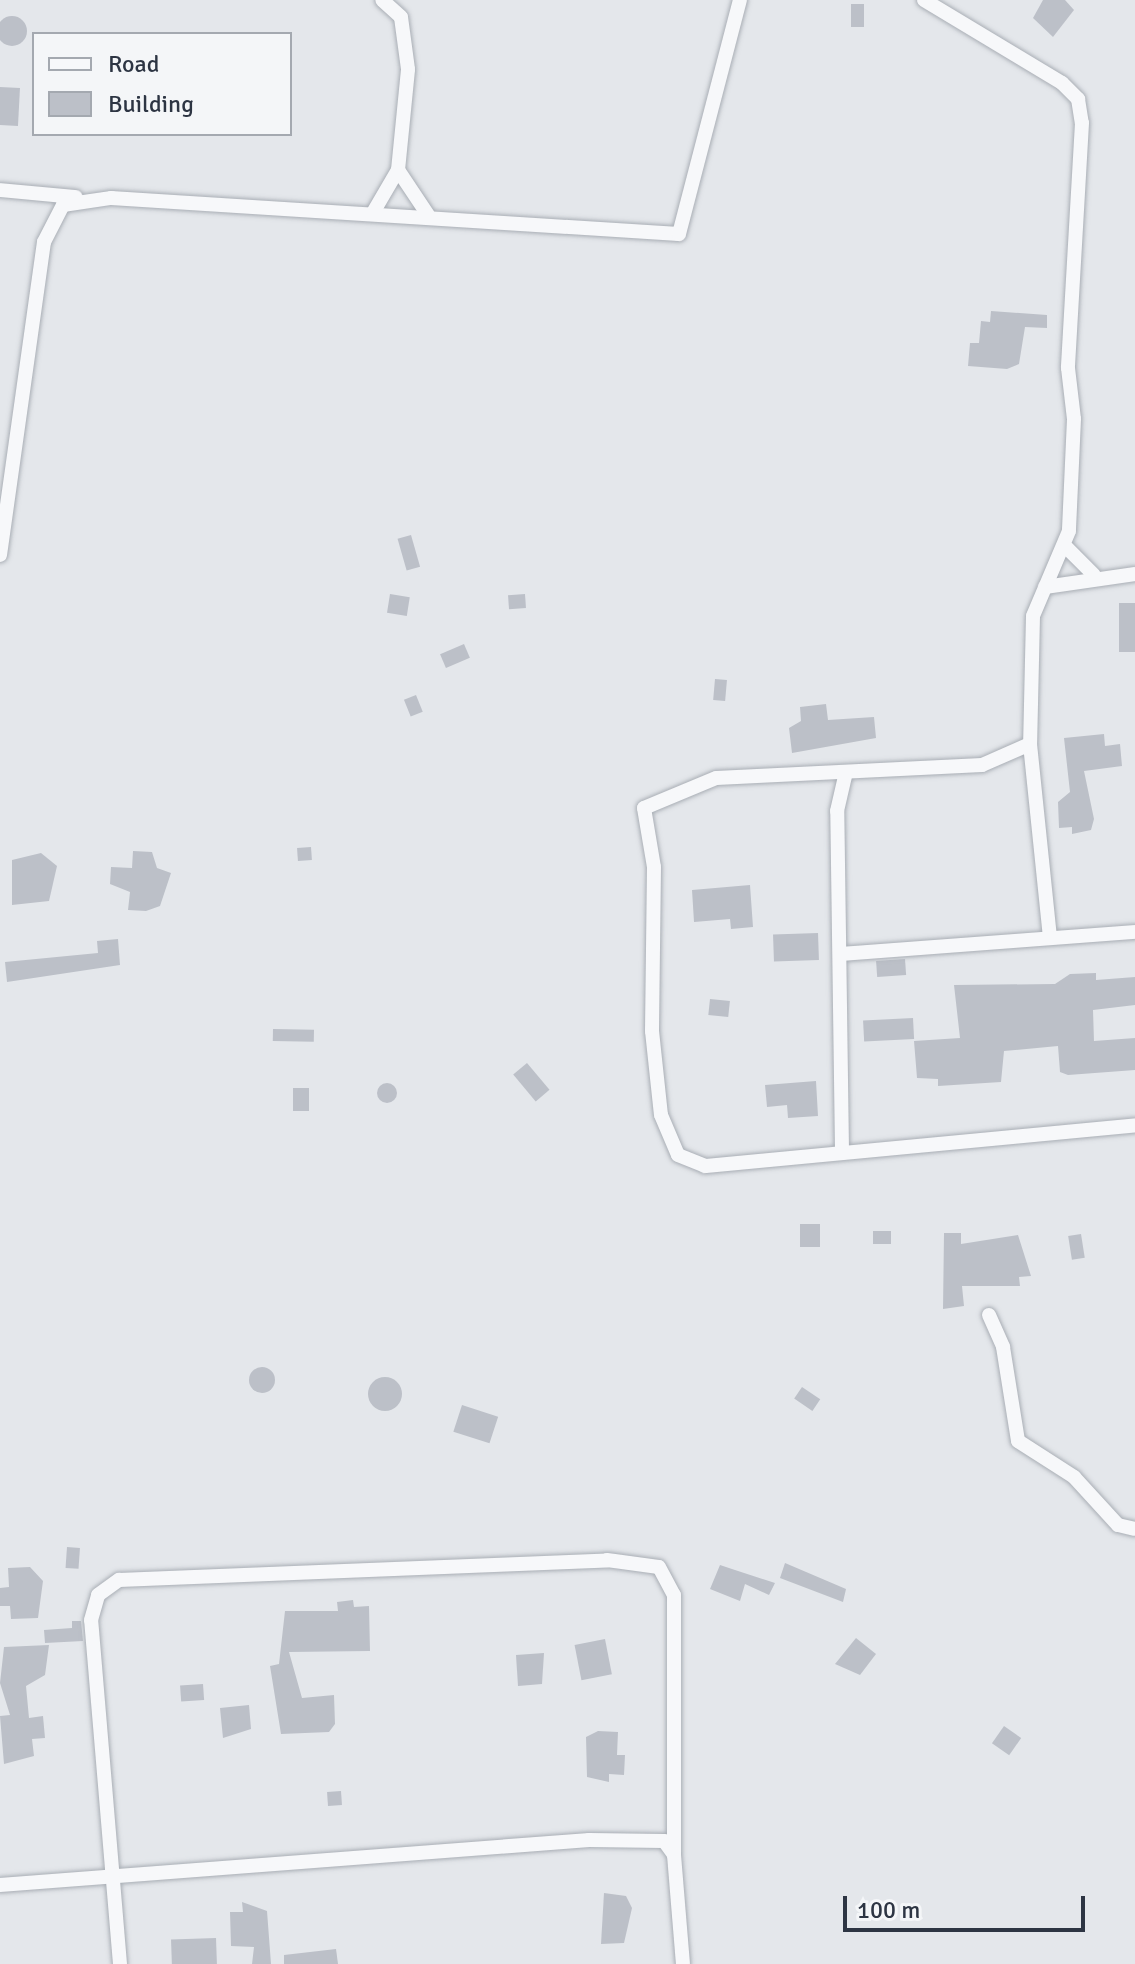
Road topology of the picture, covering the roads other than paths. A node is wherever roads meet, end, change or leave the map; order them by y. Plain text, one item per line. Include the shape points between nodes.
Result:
1 (382, 0) edge
2 (740, 0) edge
3 (924, 0) edge
4 (398, 170) junction
5 (0, 190) edge
6 (76, 197) junction
7 (374, 211) junction
8 (428, 215) junction
9 (1067, 548) junction
10 (0, 555) edge
11 (1135, 574) edge
12 (1094, 575) junction
13 (1045, 587) junction
14 (1030, 744) junction
15 (822, 772) junction
16 (846, 772) junction
17 (838, 791) junction
18 (1135, 932) edge
19 (1050, 938) junction
20 (841, 954) junction
21 (1135, 1125) edge
22 (842, 1150) junction
23 (989, 1315) dead end
24 (1135, 1529) edge
25 (674, 1855) junction
26 (110, 1879) junction
27 (0, 1885) edge
28 (120, 1964) edge
29 (683, 1964) edge

1 - 4 street via 401,17 406,41
2 - 8 street via 679,234
3 - 9 street via 1078,99
4 - 7 street
4 - 8 street
5 - 6 street
6 - 7 street
6 - 10 street via 63,205 44,242
7 - 8 street
9 - 12 street
9 - 13 street
11 - 12 street
12 - 13 street
13 - 14 street via 1033,616
14 - 16 street via 982,765
14 - 19 street
15 - 16 street
15 - 17 street
15 - 22 street via 716,778 644,808 656,925 655,1090 672,1148 698,1164
16 - 17 street
17 - 20 street
18 - 19 street
19 - 20 street
20 - 22 street
21 - 22 street
23 - 24 street via 1003,1347 1018,1441 1074,1477 1118,1525
25 - 26 street via 664,1841 589,1840
25 - 26 street via 674,1595 659,1567 607,1560 155,1576 105,1586 93,1607
25 - 29 street
26 - 27 street
26 - 28 street

